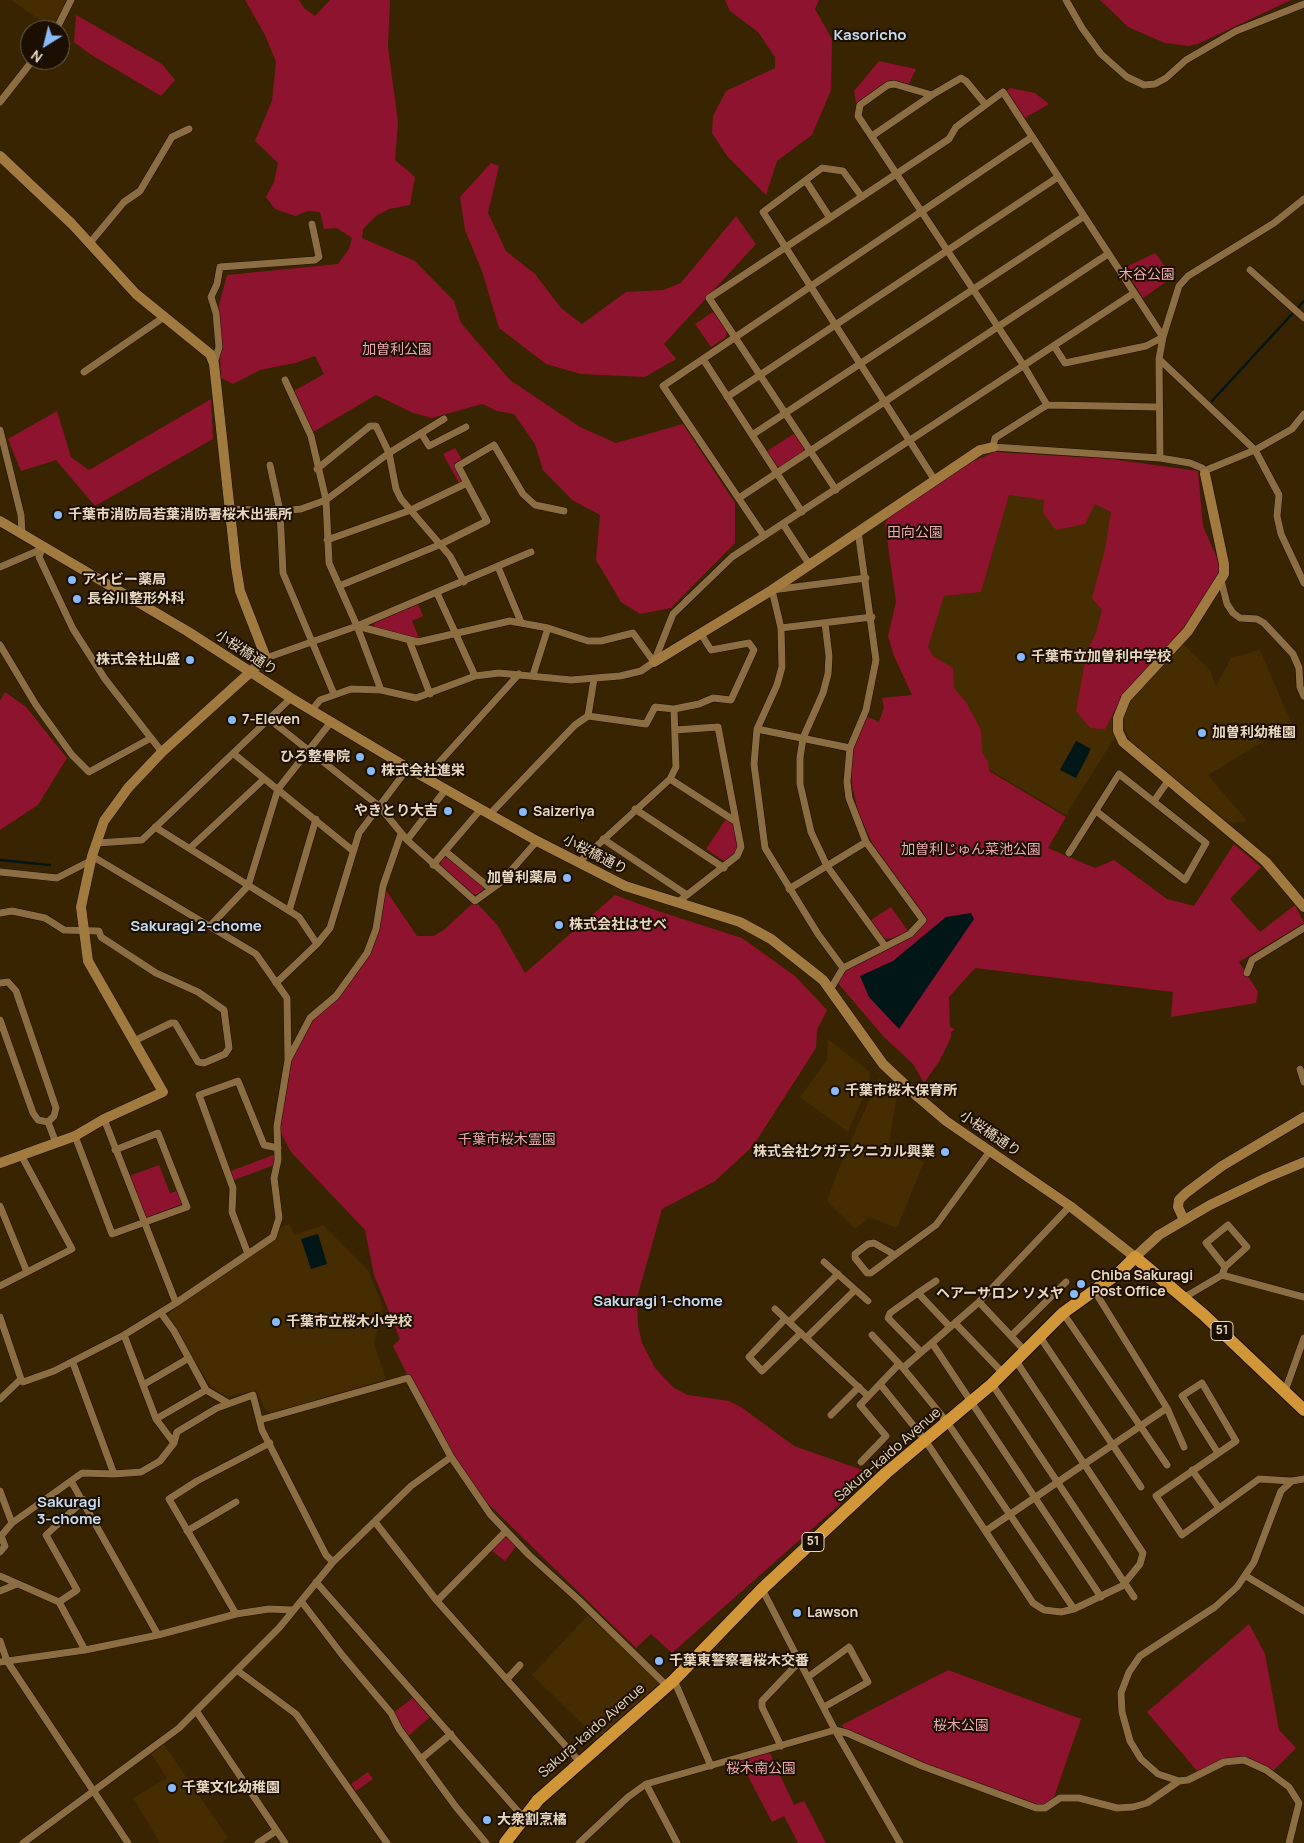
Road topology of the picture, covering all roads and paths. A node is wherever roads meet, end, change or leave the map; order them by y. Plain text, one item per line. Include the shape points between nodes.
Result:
1 (70, 0) edge
2 (1066, 0) edge
3 (1304, 4) edge
4 (61, 20) edge
5 (25, 70) edge
6 (932, 95) junction
7 (0, 102) edge
8 (986, 104) junction
9 (188, 129) dead end
10 (872, 136) junction
11 (1032, 137) junction
12 (0, 156) edge
13 (897, 173) junction
14 (1058, 177) junction
15 (806, 181) junction
16 (862, 197) junction
17 (1304, 198) edge
18 (922, 211) junction
19 (1083, 216) junction
20 (830, 218) junction
21 (312, 224) dead end
22 (89, 244) junction
23 (784, 248) junction
24 (948, 250) junction
25 (1108, 254) junction
26 (1250, 270) dead end
27 (809, 287) junction
28 (973, 289) junction
29 (1134, 293) junction
30 (164, 316) junction
31 (1304, 318) edge
32 (835, 326) junction
33 (998, 327) junction
34 (735, 337) junction
35 (1163, 337) junction
36 (1054, 346) junction
37 (703, 359) junction
38 (1159, 359) junction
39 (859, 363) junction
40 (214, 364) junction
41 (1024, 366) junction
42 (84, 372) dead end
43 (760, 375) junction
44 (285, 380) dead end
45 (727, 397) junction
46 (885, 402) junction
47 (1046, 405) junction
48 (1158, 408) junction
49 (785, 412) junction
50 (1304, 414) edge
51 (444, 418) dead end
52 (466, 427) dead end
53 (0, 430) edge
54 (421, 433) junction
55 (752, 435) junction
56 (910, 441) junction
57 (993, 447) junction
58 (1256, 450) junction
59 (810, 451) junction
60 (388, 453) junction
61 (1160, 458) junction
62 (270, 465) dead end
63 (317, 469) junction
64 (1204, 472) junction
65 (777, 473) junction
66 (934, 479) junction
67 (467, 483) junction
68 (836, 490) junction
69 (739, 498) junction
70 (326, 500) junction
71 (231, 509) junction
72 (411, 510) junction
73 (280, 511) junction
74 (564, 511) dead end
75 (802, 512) junction
76 (0, 521) edge
77 (783, 524) junction
78 (858, 531) junction
79 (22, 533) junction
80 (764, 536) junction
81 (327, 540) junction
82 (439, 545) junction
83 (42, 548) junction
84 (531, 552) dead end
85 (809, 564) junction
86 (0, 567) edge
87 (498, 567) junction
88 (866, 578) junction
89 (1221, 580) junction
90 (464, 582) junction
91 (1304, 583) edge
92 (339, 586) junction
93 (772, 590) junction
94 (438, 593) junction
95 (872, 617) junction
96 (520, 622) junction
97 (825, 623) junction
98 (357, 626) junction
99 (548, 628) junction
100 (781, 628) junction
101 (454, 633) junction
102 (701, 634) junction
103 (409, 640) junction
104 (313, 642) junction
105 (0, 645) edge
106 (266, 658) junction
107 (654, 662) junction
108 (250, 672) junction
109 (519, 674) junction
110 (533, 675) junction
111 (475, 676) junction
112 (594, 679) junction
113 (381, 690) junction
114 (334, 694) junction
115 (430, 694) junction
116 (1304, 696) edge
117 (291, 698) junction
118 (674, 708) junction
119 (312, 710) junction
120 (588, 716) junction
121 (269, 719) junction
122 (331, 722) junction
123 (757, 729) junction
124 (675, 730) junction
125 (151, 738) junction
126 (803, 738) junction
127 (850, 748) junction
128 (308, 751) junction
129 (162, 752) junction
130 (234, 754) junction
131 (408, 768) junction
132 (426, 777) junction
133 (264, 779) junction
134 (670, 779) junction
135 (1168, 781) junction
136 (278, 789) junction
137 (446, 789) junction
138 (1154, 801) junction
139 (379, 806) junction
140 (635, 809) junction
141 (1096, 811) junction
142 (485, 812) junction
143 (316, 820) junction
144 (735, 821) junction
145 (155, 827) junction
146 (401, 834) junction
147 (603, 839) junction
148 (407, 840) junction
149 (537, 841) junction
150 (866, 842) junction
151 (97, 843) junction
152 (190, 848) junction
153 (352, 850) junction
154 (446, 851) junction
155 (1068, 853) dead end
156 (92, 858) junction
157 (578, 863) junction
158 (433, 865) junction
159 (827, 866) junction
160 (724, 868) junction
161 (0, 872) edge
162 (248, 886) junction
163 (491, 889) junction
164 (789, 889) junction
165 (687, 895) junction
166 (678, 902) junction
167 (1304, 908) edge
168 (289, 911) junction
169 (0, 913) edge
170 (210, 926) junction
171 (1304, 928) edge
172 (84, 932) junction
173 (317, 944) junction
174 (884, 946) junction
175 (843, 968) junction
176 (1247, 973) dead end
177 (0, 983) edge
178 (276, 983) junction
179 (830, 990) junction
180 (0, 1020) edge
181 (134, 1041) junction
182 (288, 1060) junction
183 (1300, 1070) dead end
184 (1304, 1082) edge
185 (1304, 1117) edge
186 (104, 1118) junction
187 (48, 1122) junction
188 (75, 1136) junction
189 (56, 1143) junction
190 (278, 1148) junction
191 (115, 1150) junction
192 (990, 1151) junction
193 (22, 1155) junction
194 (0, 1162) edge
195 (1304, 1162) edge
196 (0, 1206) edge
197 (1070, 1206) junction
198 (1184, 1220) junction
199 (144, 1223) junction
200 (248, 1254) junction
201 (895, 1255) junction
202 (1135, 1257) junction
203 (824, 1262) dead end
204 (1225, 1267) junction
205 (27, 1272) junction
206 (838, 1274) junction
207 (1222, 1275) junction
208 (936, 1281) dead end
209 (1066, 1282) dead end
210 (0, 1286) edge
211 (855, 1290) junction
212 (1094, 1290) junction
213 (918, 1293) junction
214 (1184, 1297) junction
215 (1304, 1297) edge
216 (868, 1301) dead end
217 (979, 1302) junction
218 (176, 1304) junction
219 (775, 1309) dead end
220 (161, 1313) junction
221 (1064, 1314) junction
222 (0, 1317) edge
223 (787, 1321) junction
224 (953, 1325) junction
225 (124, 1335) junction
226 (872, 1335) dead end
227 (803, 1336) junction
228 (1011, 1336) junction
229 (1040, 1337) junction
230 (1304, 1338) edge
231 (932, 1343) junction
232 (1025, 1351) junction
233 (921, 1352) junction
234 (189, 1358) junction
235 (1016, 1361) junction
236 (73, 1363) junction
237 (901, 1366) junction
238 (1003, 1373) junction
239 (21, 1379) junction
240 (880, 1384) junction
241 (992, 1384) junction
242 (143, 1385) junction
243 (859, 1387) junction
244 (206, 1390) junction
245 (1285, 1391) junction
246 (868, 1396) junction
247 (0, 1398) edge
248 (971, 1402) junction
249 (228, 1403) junction
250 (1167, 1408) junction
251 (1304, 1410) edge
252 (831, 1415) dead end
253 (156, 1419) junction
254 (260, 1420) junction
255 (947, 1422) junction
256 (1140, 1426) junction
257 (926, 1440) junction
258 (270, 1443) junction
259 (174, 1444) junction
260 (1113, 1445) junction
261 (1184, 1448) dead end
262 (1218, 1453) junction
263 (451, 1457) junction
264 (860, 1462) dead end
265 (1085, 1463) junction
266 (1167, 1465) dead end
267 (1192, 1470) junction
268 (114, 1474) junction
269 (1304, 1478) edge
270 (1292, 1481) junction
271 (71, 1482) junction
272 (1058, 1482) junction
273 (1141, 1487) dead end
274 (0, 1491) edge
275 (1035, 1498) junction
276 (84, 1500) junction
277 (236, 1502) dead end
278 (1219, 1508) junction
279 (1010, 1514) junction
280 (375, 1522) junction
281 (12, 1523) junction
282 (987, 1530) junction
283 (188, 1531) junction
284 (506, 1532) junction
285 (0, 1552) edge
286 (333, 1562) junction
287 (0, 1576) edge
288 (1246, 1576) junction
289 (316, 1582) junction
290 (1125, 1582) junction
291 (17, 1584) junction
292 (762, 1589) junction
293 (0, 1591) edge
294 (1101, 1597) junction
295 (1134, 1597) dead end
296 (301, 1600) junction
297 (59, 1602) junction
298 (437, 1602) junction
299 (293, 1610) junction
300 (1074, 1610) junction
301 (1304, 1610) edge
302 (236, 1614) junction
303 (158, 1635) junction
304 (0, 1641) edge
305 (85, 1650) junction
306 (4, 1661) edge
307 (800, 1662) junction
308 (520, 1665) dead end
309 (238, 1671) junction
310 (808, 1677) junction
311 (507, 1679) junction
312 (671, 1683) junction
313 (824, 1707) junction
314 (197, 1712) junction
315 (835, 1730) junction
316 (450, 1734) junction
317 (781, 1746) junction
318 (422, 1758) junction
319 (580, 1762) junction
320 (711, 1766) junction
321 (1179, 1781) junction
322 (646, 1784) junction
323 (93, 1792) junction
324 (523, 1818) junction
325 (276, 1831) junction
326 (23, 1843) edge
327 (128, 1843) edge
328 (258, 1843) edge
329 (285, 1843) edge
330 (388, 1843) edge
331 (486, 1843) edge
332 (505, 1843) edge
333 (579, 1843) edge
334 (677, 1843) edge
335 (900, 1843) edge
336 (1289, 1843) edge

1 - 4 street
2 - 3 street via 1102,54 1119,72 1144,85 1166,78 1186,60 1236,30
5 - 7 street
6 - 8 street via 961,78
6 - 10 street
6 - 10 street via 888,85 860,105 858,116
8 - 11 street via 1003,92
8 - 13 street via 956,127 949,139
9 - 22 street via 172,137 140,191 124,202
10 - 13 street
11 - 14 street
11 - 18 street
12 - 22 street
13 - 16 street
13 - 18 street
14 - 19 street
14 - 24 street
15 - 16 street via 822,168 843,171
15 - 20 street
15 - 23 street via 762,212
16 - 20 street
17 - 35 street via 1274,223 1188,276 1179,286
18 - 24 street
18 - 27 street
19 - 25 street
19 - 28 street
20 - 23 street
21 - 40 street via 319,257 315,260 220,267 212,297 218,347
22 - 30 street via 136,294
23 - 27 street
23 - 34 street via 709,298
24 - 28 street
24 - 32 street
25 - 29 street
25 - 33 street
26 - 31 street
27 - 32 street
27 - 34 street
28 - 33 street
28 - 39 street
29 - 35 street
29 - 36 street
30 - 40 street via 210,354
30 - 42 street
32 - 39 street
32 - 43 street
33 - 41 street
33 - 46 street
34 - 37 street
34 - 43 street
35 - 36 street via 1146,346 1065,363
35 - 38 street
36 - 41 street
37 - 45 street
37 - 69 street via 663,386
38 - 48 street
38 - 58 street
39 - 46 street
39 - 49 street
40 - 71 street
41 - 47 street
41 - 56 street
43 - 45 street
43 - 49 street
44 - 63 street via 311,436
45 - 55 street
46 - 56 street
46 - 59 street
47 - 48 street
47 - 57 street via 995,438
48 - 61 street
49 - 55 street
49 - 59 street
50 - 58 street via 1292,430
51 - 54 street
52 - 54 street via 429,446
53 - 79 street via 21,515
54 - 60 street
55 - 65 street
56 - 66 street
56 - 68 street
57 - 61 street
57 - 66 street via 980,450
58 - 64 street
58 - 91 street via 1279,495 1276,500 1281,534
59 - 65 street
59 - 68 street
60 - 63 street via 376,426 370,426
60 - 70 street
60 - 72 street via 396,489
61 - 64 street via 1190,463
62 - 73 street
63 - 70 street
64 - 89 street via 1224,564
65 - 69 street
65 - 75 street
66 - 78 street
67 - 72 street
67 - 74 street via 458,466 494,445 522,494 535,505
67 - 82 street via 487,521
68 - 75 street
69 - 80 street
70 - 73 street via 301,509
70 - 81 street
71 - 73 street
71 - 106 street via 240,591
72 - 81 street
72 - 82 street
73 - 104 street via 283,572
75 - 77 street
76 - 79 street, 小桜橋通り
77 - 80 street
77 - 85 street
78 - 85 street
78 - 88 street
79 - 83 street, 小桜橋通り
80 - 107 street via 732,557 673,614
81 - 92 street via 329,563
82 - 90 street via 450,556
82 - 92 street
83 - 86 street
83 - 108 street, 小桜橋通り via 187,631
83 - 125 street via 39,556 74,629 105,679
84 - 87 street
85 - 93 street
87 - 90 street
87 - 96 street
88 - 93 street
88 - 95 street
89 - 116 street via 1227,604 1233,613 1240,618 1264,623 1293,654
89 - 135 street via 1188,632 1126,698 1118,718 1118,731 1123,742
90 - 94 street
92 - 98 street
93 - 100 street
93 - 102 street
94 - 98 street
94 - 101 street
95 - 97 street
95 - 127 street via 876,660 873,679 866,710
96 - 99 street
96 - 101 street via 510,621
97 - 100 street
97 - 126 street via 828,674
98 - 103 street
98 - 104 street
98 - 113 street
99 - 107 street via 588,641 633,633
99 - 110 street
100 - 123 street via 782,667
101 - 103 street via 418,642
101 - 111 street
102 - 107 street
102 - 118 street via 711,650 749,643 754,650 731,700 713,698
103 - 115 street
104 - 106 street
104 - 114 street
105 - 125 street via 36,705 72,755 89,772
106 - 108 street
107 - 112 street via 632,674
108 - 117 street, 小桜橋通り
108 - 129 street
109 - 110 street
109 - 111 street
109 - 132 street
110 - 112 street via 571,680
111 - 115 street
112 - 120 street
113 - 114 street via 351,688
113 - 115 street via 416,698
114 - 119 street via 320,700
117 - 119 street, 小桜橋通り
117 - 121 street
118 - 120 street via 655,707 646,724
118 - 124 street
119 - 122 street, 小桜橋通り
120 - 142 street
121 - 128 street
121 - 130 street
122 - 128 street
122 - 131 street, 小桜橋通り
123 - 126 street
123 - 164 street via 754,764 765,848
124 - 134 street via 676,767
124 - 144 street via 718,727
125 - 129 street
126 - 127 street
126 - 159 street via 800,784 810,832
127 - 150 street via 849,798
128 - 136 street
128 - 139 street
129 - 151 street via 128,788 104,821
130 - 133 street
130 - 145 street
131 - 132 street, 小桜橋通り
131 - 139 street
132 - 137 street, 小桜橋通り
133 - 136 street
133 - 152 street
134 - 140 street
134 - 144 street
135 - 138 street
135 - 167 street via 1266,862
136 - 143 street
136 - 162 street
137 - 142 street, 小桜橋通り
137 - 148 street
138 - 141 street via 1119,774
138 - 141 street via 1206,844 1184,880
139 - 146 street
139 - 153 street via 359,833
140 - 147 street
140 - 160 street
141 - 155 street
142 - 149 street, 小桜橋通り
142 - 154 street
143 - 153 street
143 - 168 street
144 - 160 street via 741,848
145 - 151 street via 142,840
145 - 152 street
146 - 148 street
146 - 182 street via 383,886 376,929 367,953 336,996 310,1018
147 - 157 street
147 - 165 street
148 - 158 street
149 - 157 street, 小桜橋通り
149 - 163 street
150 - 159 street
150 - 174 street via 924,920 910,934
151 - 156 street
152 - 162 street
153 - 173 street via 330,928
154 - 158 street
154 - 163 street
156 - 161 street via 57,878
156 - 170 street
156 - 172 street via 82,907
157 - 166 street, 小桜橋通り via 625,886
158 - 163 street via 475,901
159 - 164 street
159 - 174 street
160 - 165 street
162 - 168 street
162 - 170 street
164 - 175 street
165 - 166 street
166 - 179 street, 小桜橋通り via 740,922 771,939 800,960
168 - 173 street via 299,917
169 - 172 street via 12,911 45,918 64,930
170 - 178 street via 256,954
171 - 176 street via 1252,960
172 - 181 street via 88,961
172 - 181 street via 99,931 101,937 156,973 198,992 224,1010 229,1048 225,1054 204,1063 198,1062 175,1023
173 - 178 street
174 - 175 street
175 - 179 street
177 - 187 street via 8,982 16,991 56,1108
178 - 182 street via 286,998
179 - 192 street, 小桜橋通り via 883,1064 946,1121
180 - 187 street via 33,1113 38,1120
181 - 186 street via 163,1092
182 - 190 street via 277,1126
183 - 184 street
185 - 198 street via 1222,1166 1186,1193 1179,1200 1178,1207
186 - 188 street
186 - 191 street
187 - 189 street
188 - 189 street
188 - 199 street via 112,1234
189 - 193 street
190 - 200 street via 274,1178 280,1218 272,1237
190 - 200 street via 264,1145 238,1081 199,1095 234,1188 232,1212
191 - 199 street
191 - 199 street via 158,1134 186,1207
192 - 197 street, 小桜橋通り
192 - 201 street via 936,1225
193 - 194 street
193 - 205 street via 72,1249
195 - 198 street via 1238,1191
196 - 205 street
197 - 202 street, 小桜橋通り
197 - 217 street
198 - 202 street via 1159,1235
199 - 218 street
200 - 218 street
201 - 201 street via 867,1274 855,1258 868,1244 874,1243
202 - 212 highway, Sakura-kaido Avenue / 51
202 - 214 highway, 51
203 - 206 street
204 - 204 street via 1247,1247 1228,1225 1206,1243
204 - 207 street
205 - 210 street
206 - 211 street
206 - 223 street
207 - 214 street
207 - 215 street
208 - 213 street
209 - 228 street
211 - 216 street
211 - 227 street
212 - 221 highway, Sakura-kaido Avenue / 51
212 - 250 street
213 - 224 street
213 - 233 street via 888,1318
214 - 245 highway, 51
217 - 224 street
217 - 228 street
218 - 220 street
219 - 223 street
220 - 225 street
220 - 234 street
221 - 229 highway, Sakura-kaido Avenue / 51
221 - 256 street
222 - 239 street
223 - 227 street
223 - 227 street via 749,1357 762,1371
224 - 231 street
224 - 238 street
225 - 236 street
225 - 242 street
226 - 237 street
227 - 243 street
228 - 232 street
229 - 232 highway, Sakura-kaido Avenue / 51
229 - 260 street
230 - 245 street
231 - 233 street
231 - 248 street
232 - 235 highway, Sakura-kaido Avenue / 51
233 - 237 street
234 - 242 street
234 - 244 street
235 - 238 highway, Sakura-kaido Avenue / 51
235 - 265 street
236 - 239 street via 23,1382
236 - 268 street
237 - 240 street
237 - 255 street
238 - 241 highway, Sakura-kaido Avenue / 51
239 - 247 street
240 - 246 street
240 - 257 street
241 - 248 highway, Sakura-kaido Avenue / 51
241 - 272 street
242 - 253 street
243 - 246 street
243 - 252 street
244 - 249 street
244 - 253 street
245 - 251 highway, 51
246 - 264 street via 860,1404 886,1436
248 - 255 highway, Sakura-kaido Avenue / 51
248 - 275 street
249 - 254 street via 253,1395
249 - 259 street via 178,1432
250 - 256 street
250 - 261 street
253 - 259 street
254 - 258 street
254 - 263 street via 408,1378
255 - 257 highway, Sakura-kaido Avenue / 51
255 - 279 street
256 - 260 street
256 - 266 street
257 - 282 street
257 - 292 highway, Sakura-kaido Avenue / 51
258 - 283 street via 169,1499
258 - 286 street via 326,1555
259 - 268 street via 160,1461 141,1472
260 - 265 street
260 - 273 street
262 - 262 street via 1236,1441 1202,1383 1182,1396
262 - 267 street
263 - 280 street via 411,1486
263 - 284 street via 468,1485
265 - 272 street
265 - 290 street via 1143,1553 1140,1564
267 - 278 street
267 - 278 street via 1156,1496 1182,1535
268 - 271 street via 82,1473
269 - 270 street
270 - 278 street via 1259,1479
270 - 288 street via 1281,1491
271 - 276 street
271 - 281 street
272 - 275 street
272 - 290 street
274 - 281 street
275 - 279 street
275 - 294 street
276 - 297 street via 46,1535 77,1590
276 - 303 street
277 - 283 street
279 - 282 street
279 - 300 street
280 - 286 street
280 - 298 street
281 - 285 street via 1,1536 5,1546
282 - 300 street via 1033,1603 1051,1612
283 - 302 street
284 - 298 street
284 - 312 street
286 - 289 street
287 - 291 street
288 - 301 street
288 - 321 street via 1228,1598 1140,1656 1124,1683 1122,1712 1136,1751 1158,1774
289 - 296 street
289 - 316 street
290 - 294 street
290 - 295 street
291 - 293 street
291 - 297 street
292 - 307 street
292 - 312 highway, Sakura-kaido Avenue / 51
294 - 300 street
296 - 299 street
296 - 318 street via 391,1713
297 - 305 street
298 - 311 street
299 - 302 street via 268,1609
299 - 309 street
302 - 303 street
303 - 305 street
304 - 306 street
305 - 306 street
306 - 323 street
307 - 310 street
307 - 317 street via 762,1701
308 - 311 street
309 - 314 street
309 - 330 street via 296,1714
310 - 313 street
310 - 313 street via 849,1647 868,1682
311 - 319 street
312 - 319 highway, Sakura-kaido Avenue / 51
312 - 320 street
313 - 315 street
314 - 323 street
314 - 325 street
315 - 317 street
315 - 321 street via 848,1732 922,1766 1036,1808 1045,1808 1060,1798 1079,1798 1116,1808 1133,1807 1147,1804
315 - 335 street
316 - 318 street
316 - 324 street
317 - 320 street
318 - 331 street
319 - 324 highway, Sakura-kaido Avenue / 51
320 - 322 street
321 - 336 street via 1193,1778 1224,1762 1244,1760 1258,1766 1288,1787 1297,1798 1299,1810
322 - 333 street
322 - 334 street
323 - 326 street
323 - 327 street
324 - 332 highway, Sakura-kaido Avenue / 51
325 - 328 street
325 - 329 street

